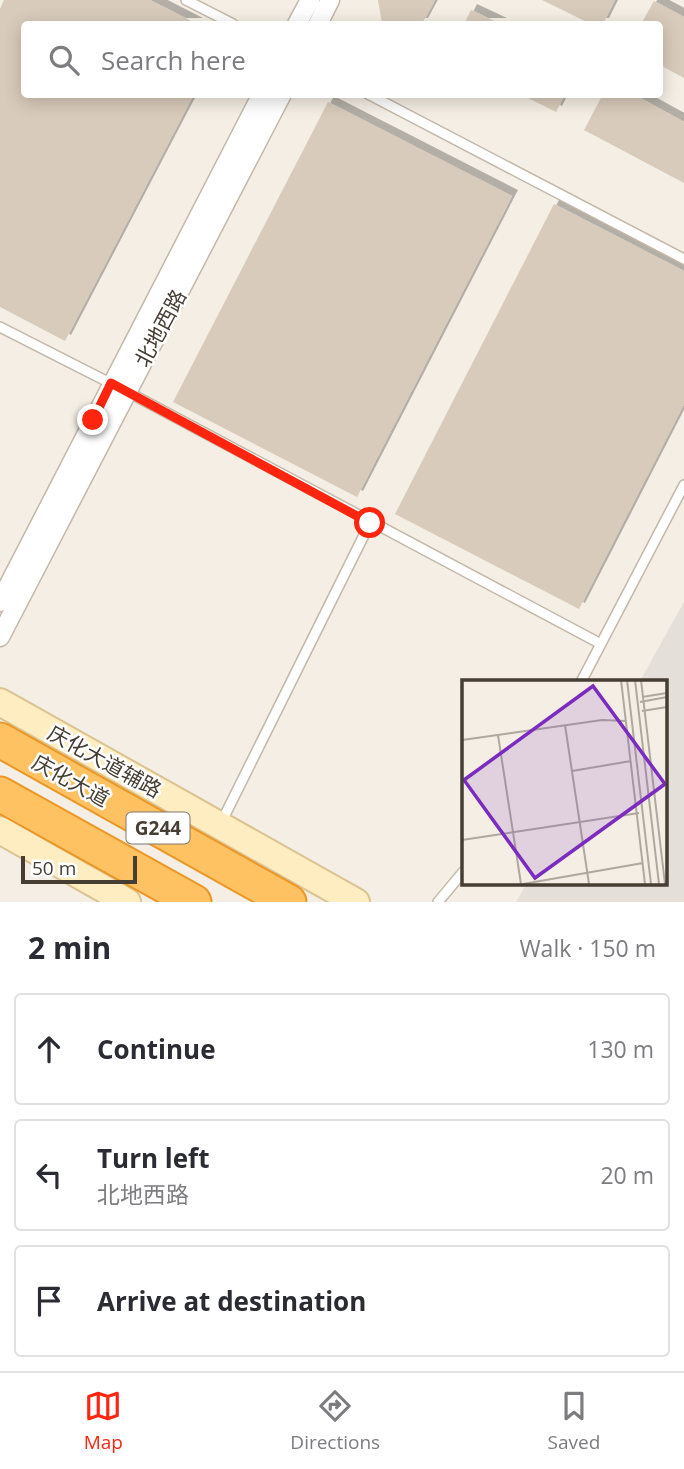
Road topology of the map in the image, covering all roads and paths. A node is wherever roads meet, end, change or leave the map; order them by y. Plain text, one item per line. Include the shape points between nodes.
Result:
1 (186, 0) edge
2 (310, 0) edge
3 (330, 0) edge
4 (227, 21) edge
5 (299, 21) edge
6 (320, 21) edge
7 (260, 98) edge
8 (280, 98) edge
9 (376, 98) edge
10 (684, 259) edge
11 (0, 327) edge
12 (119, 387) junction
13 (684, 485) edge
14 (370, 523) junction
15 (0, 602) edge
16 (0, 637) edge
17 (601, 644) junction
18 (582, 680) edge
19 (0, 702) edge
20 (0, 740) edge
21 (0, 794) edge
22 (220, 826) junction
23 (0, 830) edge
24 (462, 874) edge
25 (127, 902) edge
26 (194, 902) edge
27 (289, 902) edge
28 (356, 902) edge
29 (438, 902) edge

1 - 4 lane
2 - 5 street
3 - 6 street
7 - 12 street, 北地西路
8 - 12 street, 北地西路
9 - 10 lane
11 - 12 lane
12 - 14 lane
12 - 15 street, 北地西路
12 - 16 street, 北地西路
13 - 17 lane
14 - 17 lane
14 - 22 lane
17 - 18 lane
19 - 22 main road, 庆化大道辅路
20 - 27 highway, 庆化大道 / G244
21 - 26 highway, G244
22 - 28 main road, 庆化大道辅路
23 - 25 main road
24 - 29 lane

